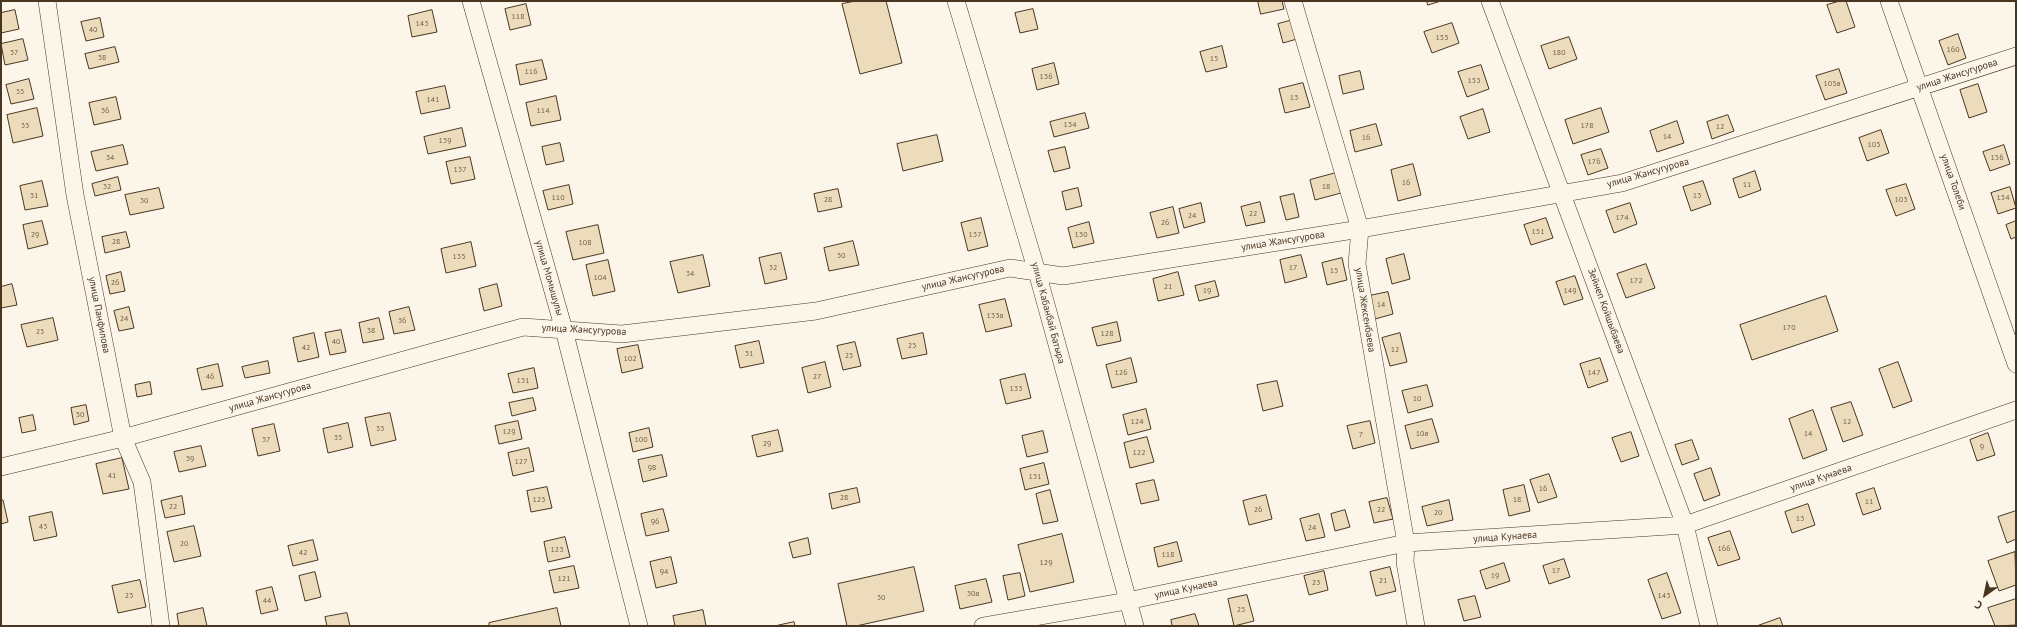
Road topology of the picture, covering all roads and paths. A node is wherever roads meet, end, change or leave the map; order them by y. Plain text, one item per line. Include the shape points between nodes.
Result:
1 (47, 1) edge
2 (471, 1) edge
3 (956, 1) edge
4 (1293, 1) edge
5 (1490, 1) edge
6 (1890, 1) edge
7 (2016, 56) edge
8 (1920, 87) junction
9 (1563, 194) junction
10 (1360, 229) junction
11 (1037, 272) junction
12 (564, 330) junction
13 (2016, 364) edge
14 (2016, 410) edge
15 (123, 438) junction
16 (1, 467) edge
17 (1684, 525) junction
18 (1406, 543) junction
19 (1127, 601) junction
20 (161, 626) edge
21 (639, 626) edge
22 (983, 626) edge
23 (1135, 626) edge
24 (1416, 626) edge
25 (1709, 626) edge

1 - 15 street, улица Панфилова via 75,195
2 - 12 street, улица Момышулы
3 - 11 street, улица Кабанбай Батыра
4 - 10 street, улица Жексенбаева
5 - 9 street, Зейнеп Койшыбаева
6 - 8 street, улица Толеби
7 - 8 street, улица Жансугурова
8 - 9 street, улица Жансугурова via 1622,183
8 - 13 street, улица Толеби
9 - 10 street, улица Жансугурова
9 - 17 street, Зейнеп Койшыбаева
10 - 11 street, улица Жансугурова via 1063,276
10 - 18 street, улица Жексенбаева via 1358,264
11 - 12 street, улица Жансугурова via 1010,268 816,311 622,334
11 - 19 street, улица Кабанбай Батыра
12 - 15 street, улица Жансугурова via 523,327
12 - 21 street, улица Момышулы
14 - 17 street, улица Кунаева
15 - 16 street, улица Жансугурова
15 - 20 street, улица Панфилова via 142,482
17 - 18 street, улица Кунаева
17 - 25 street, Зейнеп Койшыбаева
18 - 19 street, улица Кунаева
18 - 24 street, улица Жексенбаева via 1405,562
19 - 22 street, улица Кунаева
19 - 23 street, улица Кабанбай Батыра

